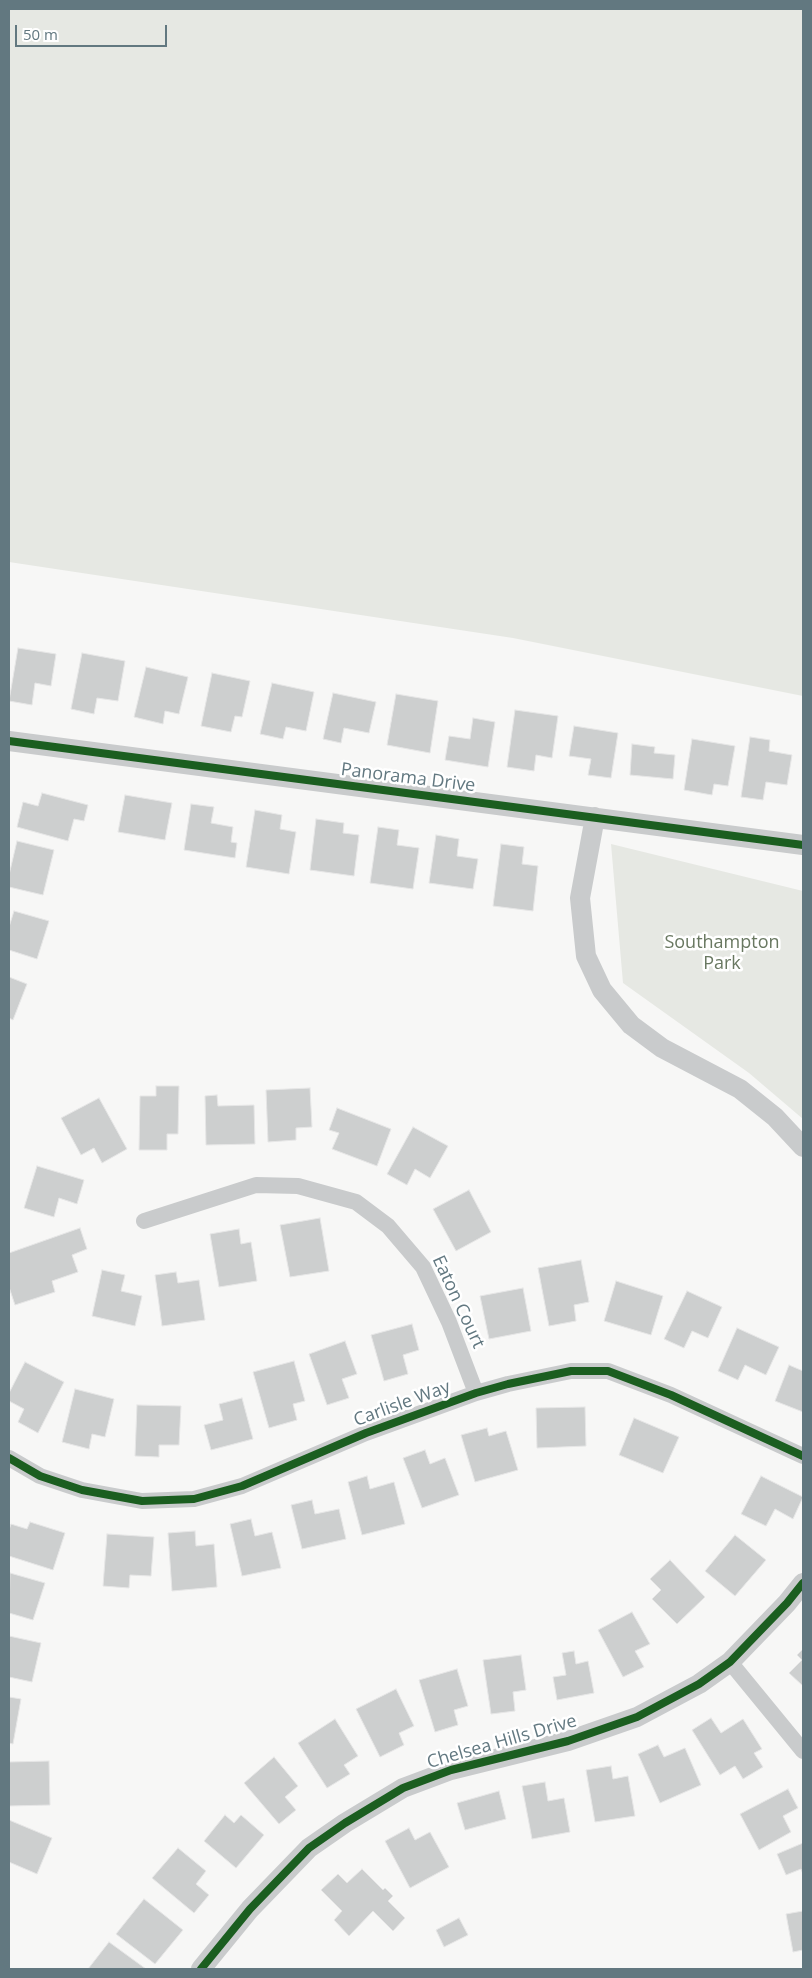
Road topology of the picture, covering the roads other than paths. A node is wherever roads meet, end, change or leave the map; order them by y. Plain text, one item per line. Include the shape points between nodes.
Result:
1 (9, 742) edge
2 (596, 817) junction
3 (803, 845) edge
4 (803, 1147) edge
5 (144, 1221) dead end
6 (476, 1393) junction
7 (803, 1456) edge
8 (10, 1462) edge
9 (803, 1583) edge
10 (730, 1662) junction
11 (803, 1751) edge
12 (201, 1969) edge

1 - 2 street, Panorama Drive
2 - 3 street, Panorama Drive
2 - 4 street via 580,898 586,956 602,990 631,1025 662,1048 740,1089 775,1117
5 - 6 street, Eaton Court via 256,1185 298,1186 356,1202 388,1226 423,1266
6 - 7 street, Carlisle Way via 571,1372 608,1372 671,1395
6 - 8 street, Carlisle Way via 366,1433 242,1486 194,1499 142,1501 82,1490
9 - 10 street, Chelsea Hills Drive via 787,1604
10 - 11 street
10 - 12 street, Chelsea Hills Drive via 699,1684 637,1717 568,1741 450,1770 403,1788 309,1848 250,1909

